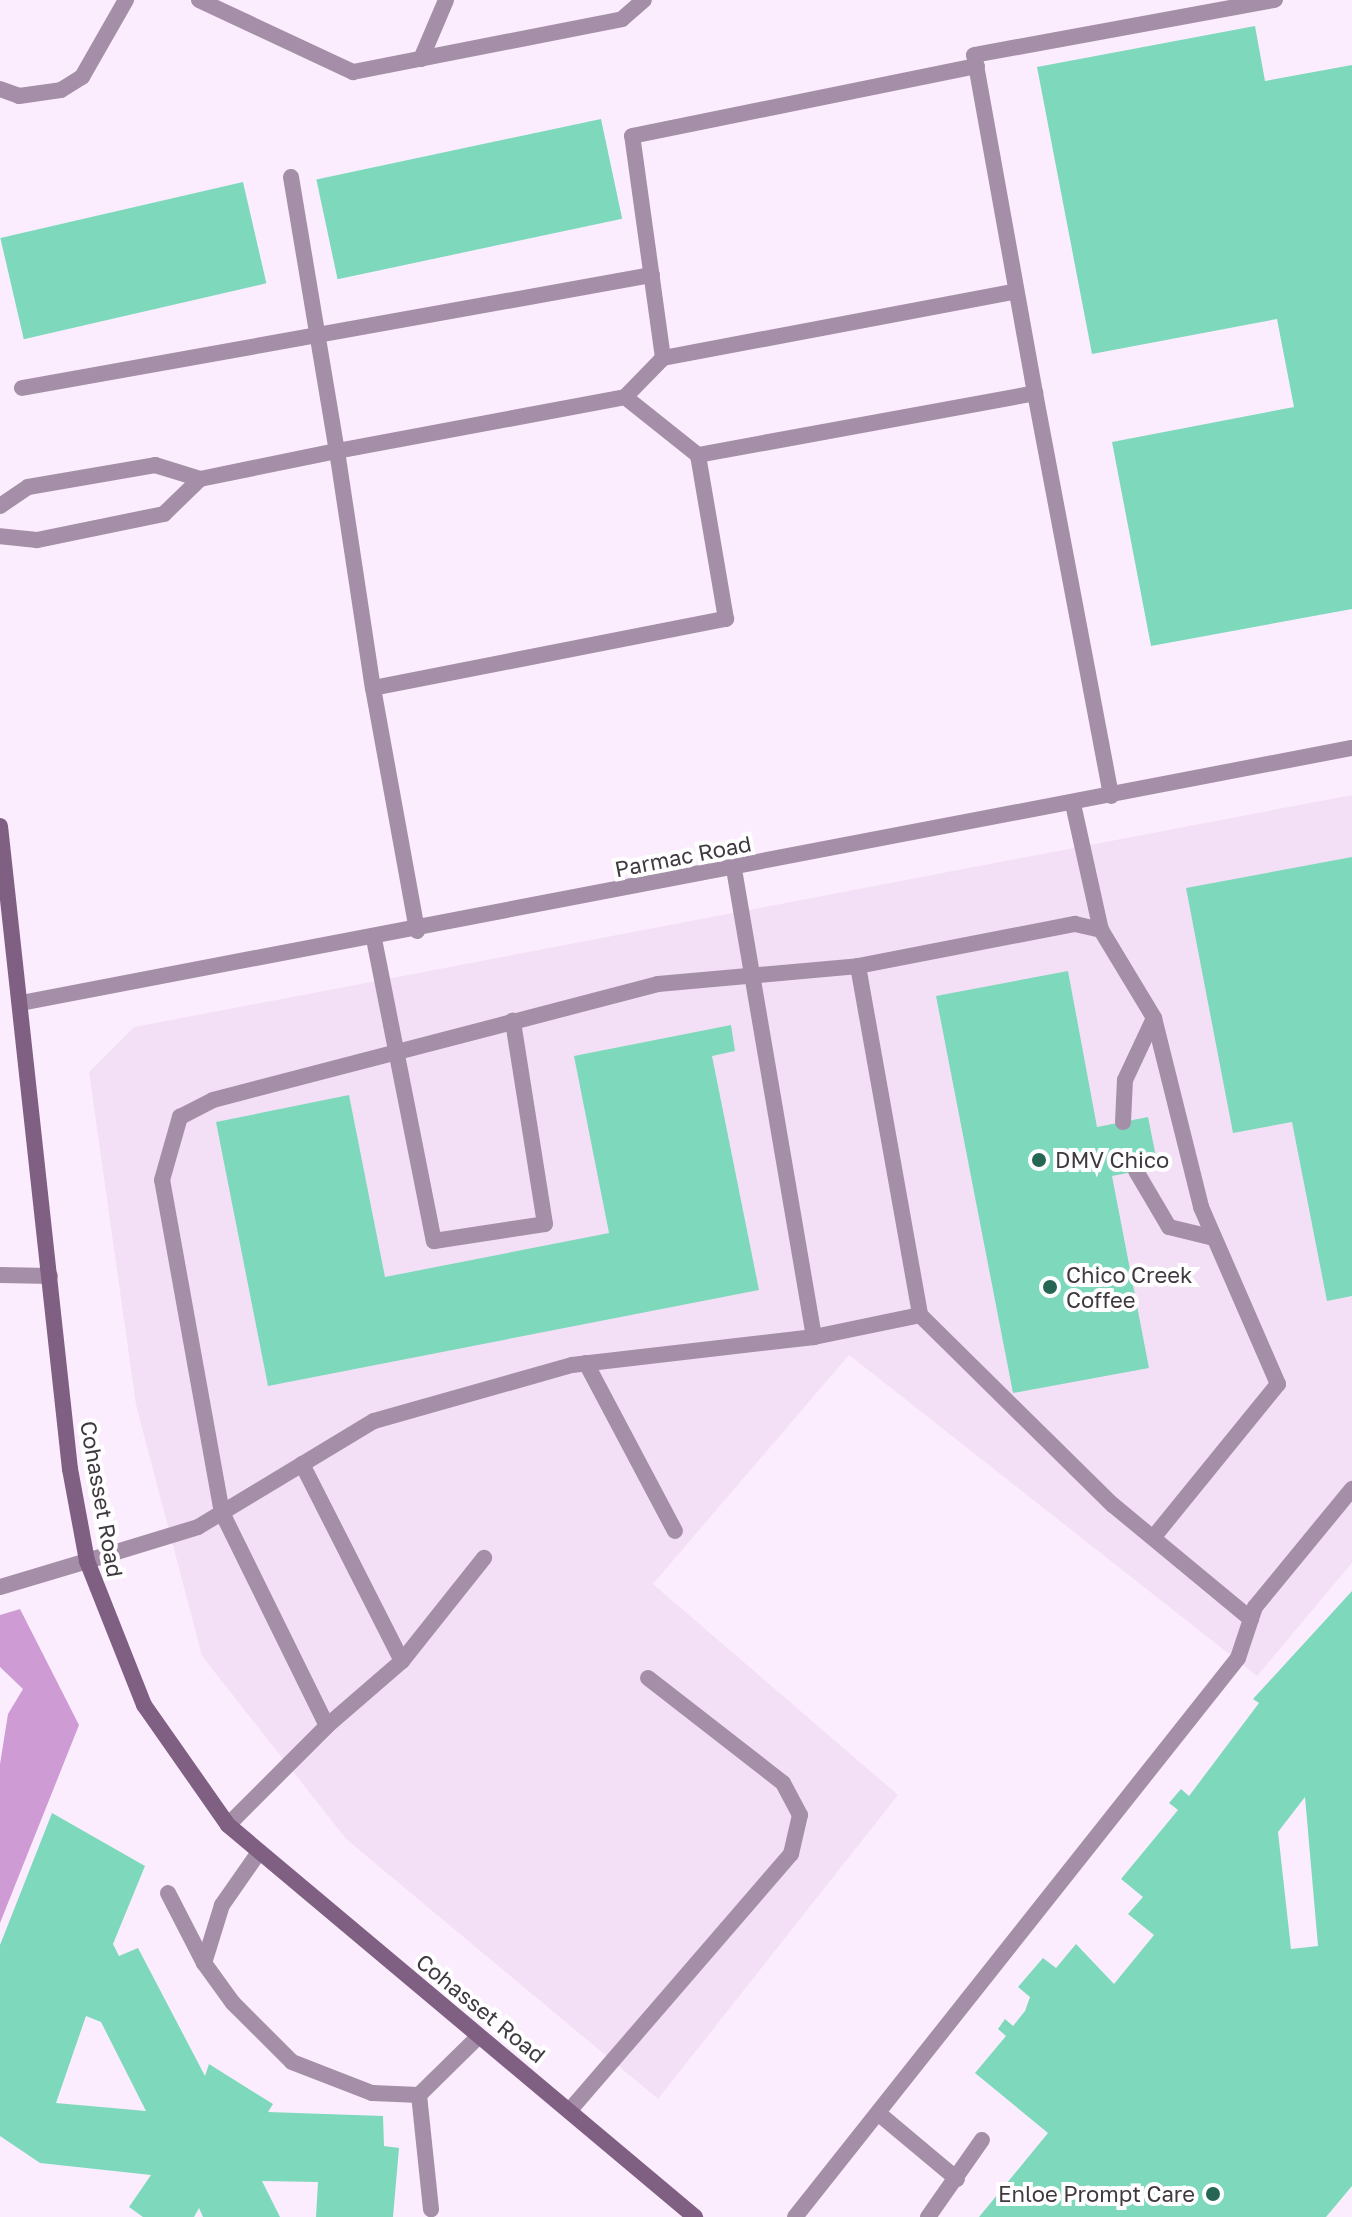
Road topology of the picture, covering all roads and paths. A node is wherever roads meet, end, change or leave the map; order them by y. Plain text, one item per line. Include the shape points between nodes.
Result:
1 (126, 0) edge
2 (199, 0) edge
3 (446, 0) edge
4 (644, 0) edge
5 (1275, 0) edge
6 (421, 59) junction
7 (977, 66) junction
8 (0, 89) edge
9 (291, 177) dead end
10 (652, 275) junction
11 (1016, 291) junction
12 (319, 336) junction
13 (663, 358) junction
14 (22, 388) dead end
15 (1035, 393) junction
16 (625, 397) junction
17 (337, 451) junction
18 (698, 455) junction
19 (200, 479) junction
20 (0, 506) edge
21 (0, 536) edge
22 (373, 688) junction
23 (1352, 748) edge
24 (1111, 796) junction
25 (1073, 804) junction
26 (0, 826) edge
27 (0, 833) edge
28 (734, 869) junction
29 (1101, 930) junction
30 (417, 931) junction
31 (374, 939) junction
32 (858, 966) junction
33 (751, 975) junction
34 (21, 1003) junction
35 (1154, 1018) junction
36 (513, 1021) junction
37 (396, 1052) junction
38 (1123, 1122) dead end
39 (1136, 1171) dead end
40 (1214, 1238) junction
41 (0, 1275) edge
42 (50, 1276) junction
43 (920, 1315) junction
44 (814, 1337) junction
45 (586, 1363) junction
46 (302, 1464) junction
47 (1352, 1489) edge
48 (222, 1513) junction
49 (675, 1531) dead end
50 (1153, 1538) junction
51 (484, 1558) dead end
52 (87, 1561) junction
53 (0, 1587) edge
54 (1251, 1619) junction
55 (402, 1661) junction
56 (648, 1678) dead end
57 (327, 1726) junction
58 (228, 1825) junction
59 (259, 1852) junction
60 (168, 1893) dead end
61 (204, 1963) junction
62 (479, 2036) junction
63 (419, 2095) junction
64 (570, 2110) junction
65 (878, 2113) junction
66 (982, 2140) dead end
67 (957, 2179) junction
68 (431, 2209) dead end
69 (695, 2217) edge
70 (795, 2217) edge
71 (928, 2217) edge

1 - 8 street via 82,77 61,90 19,96
2 - 6 street via 353,72
3 - 6 street
4 - 6 street via 622,19
5 - 7 street via 974,55
7 - 10 street via 632,136
7 - 11 street
9 - 12 street
10 - 12 street
10 - 13 street
11 - 13 street
11 - 15 street
12 - 14 street
12 - 17 street
13 - 16 street
15 - 18 street
15 - 24 street
16 - 17 street
16 - 18 street
17 - 19 street
17 - 22 street
18 - 22 street via 726,619
19 - 20 street via 155,465 28,487
19 - 21 street via 164,514 37,540
22 - 30 street
23 - 24 street, Parmac Road
24 - 25 street, Parmac Road
25 - 28 street, Parmac Road
25 - 29 street
26 - 27 main road, Cohasset Road
27 - 34 main road, Cohasset Road
28 - 30 street, Parmac Road
28 - 33 street
29 - 32 street via 1075,924
29 - 35 street
30 - 31 street, Parmac Road
31 - 34 street, Parmac Road
31 - 37 street
32 - 33 street
32 - 43 street
33 - 36 street via 658,984
33 - 44 street
34 - 42 main road, Cohasset Road
35 - 38 street via 1125,1080
35 - 40 street
36 - 37 street
36 - 37 street via 545,1224 434,1241
37 - 48 street via 213,1100 180,1117 162,1180
39 - 40 street via 1169,1227
40 - 50 street via 1278,1384
41 - 42 street
42 - 52 main road, Cohasset Road
43 - 44 street
43 - 50 street
44 - 45 street
45 - 46 street via 374,1421
45 - 49 street
46 - 48 street
46 - 55 street
47 - 54 street
48 - 52 street via 198,1527
48 - 57 street
50 - 54 street
51 - 55 street
52 - 53 street
52 - 58 main road, Cohasset Road via 144,1705
54 - 65 street via 1228,1670
55 - 57 street
56 - 64 street via 783,1783 800,1815 791,1854
57 - 58 street
58 - 59 main road, Cohasset Road
59 - 61 street via 222,1905
59 - 62 main road, Cohasset Road
60 - 61 street
61 - 63 street via 233,2003 292,2062 372,2093
62 - 63 street
62 - 64 main road, Cohasset Road
63 - 68 street
64 - 69 main road, Cohasset Road
65 - 67 street
65 - 70 street
66 - 67 street
67 - 71 street

